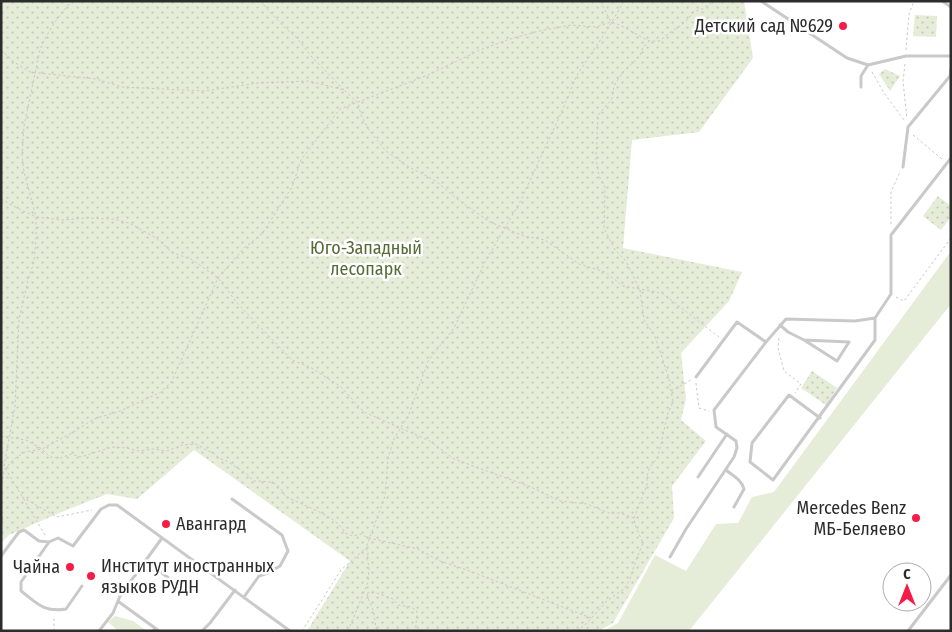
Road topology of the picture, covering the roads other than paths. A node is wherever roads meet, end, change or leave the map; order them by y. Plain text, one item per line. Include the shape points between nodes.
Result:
1 (761, 1) edge
2 (942, 1) edge
3 (951, 8) edge
4 (951, 56) edge
5 (868, 65) junction
6 (951, 69) edge
7 (861, 87) dead end
8 (951, 158) edge
9 (903, 167) road end
10 (875, 318) junction
11 (780, 325) junction
12 (804, 340) junction
13 (766, 342) junction
14 (696, 377) road end
15 (820, 418) junction
16 (727, 434) junction
17 (726, 470) junction
18 (698, 477) dead end
19 (232, 499) dead end
20 (734, 507) dead end
21 (162, 538) junction
22 (49, 542) junction
23 (1, 556) edge
24 (670, 557) dead end
25 (146, 560) junction
26 (951, 575) edge
27 (82, 586) dead end
28 (183, 589) dead end
29 (235, 590) junction
30 (244, 597) junction
31 (119, 602) junction
32 (154, 629) edge
33 (99, 631) edge
34 (159, 631) edge
35 (202, 631) edge
36 (290, 631) edge
37 (908, 631) edge

1 - 5 lane via 846,58
2 - 3 lane
4 - 5 lane via 906,56
5 - 7 lane via 861,76
6 - 9 lane via 950,76 908,127
8 - 10 lane via 891,235 891,294
10 - 11 lane via 855,321 786,319
10 - 15 lane via 875,340
11 - 12 lane
11 - 13 lane
12 - 12 lane via 837,361 849,342 813,340
13 - 14 lane via 737,322
13 - 16 lane via 714,410 716,427
15 - 15 lane via 773,480 750,462 752,443 789,396
16 - 17 lane via 736,442 737,448
16 - 18 lane
17 - 20 lane via 743,484 744,490
17 - 24 lane
19 - 30 lane via 282,535 288,551 280,566 259,576
21 - 22 lane via 117,505 101,509 73,546 58,538
21 - 25 lane
21 - 29 lane
22 - 23 lane via 39,541 24,530
22 - 27 lane via 21,582 21,591 46,610 54,611 66,609
25 - 28 lane
25 - 31 lane
26 - 37 lane
29 - 30 lane
29 - 35 lane
30 - 36 lane
31 - 32 lane
31 - 33 lane
32 - 34 lane

